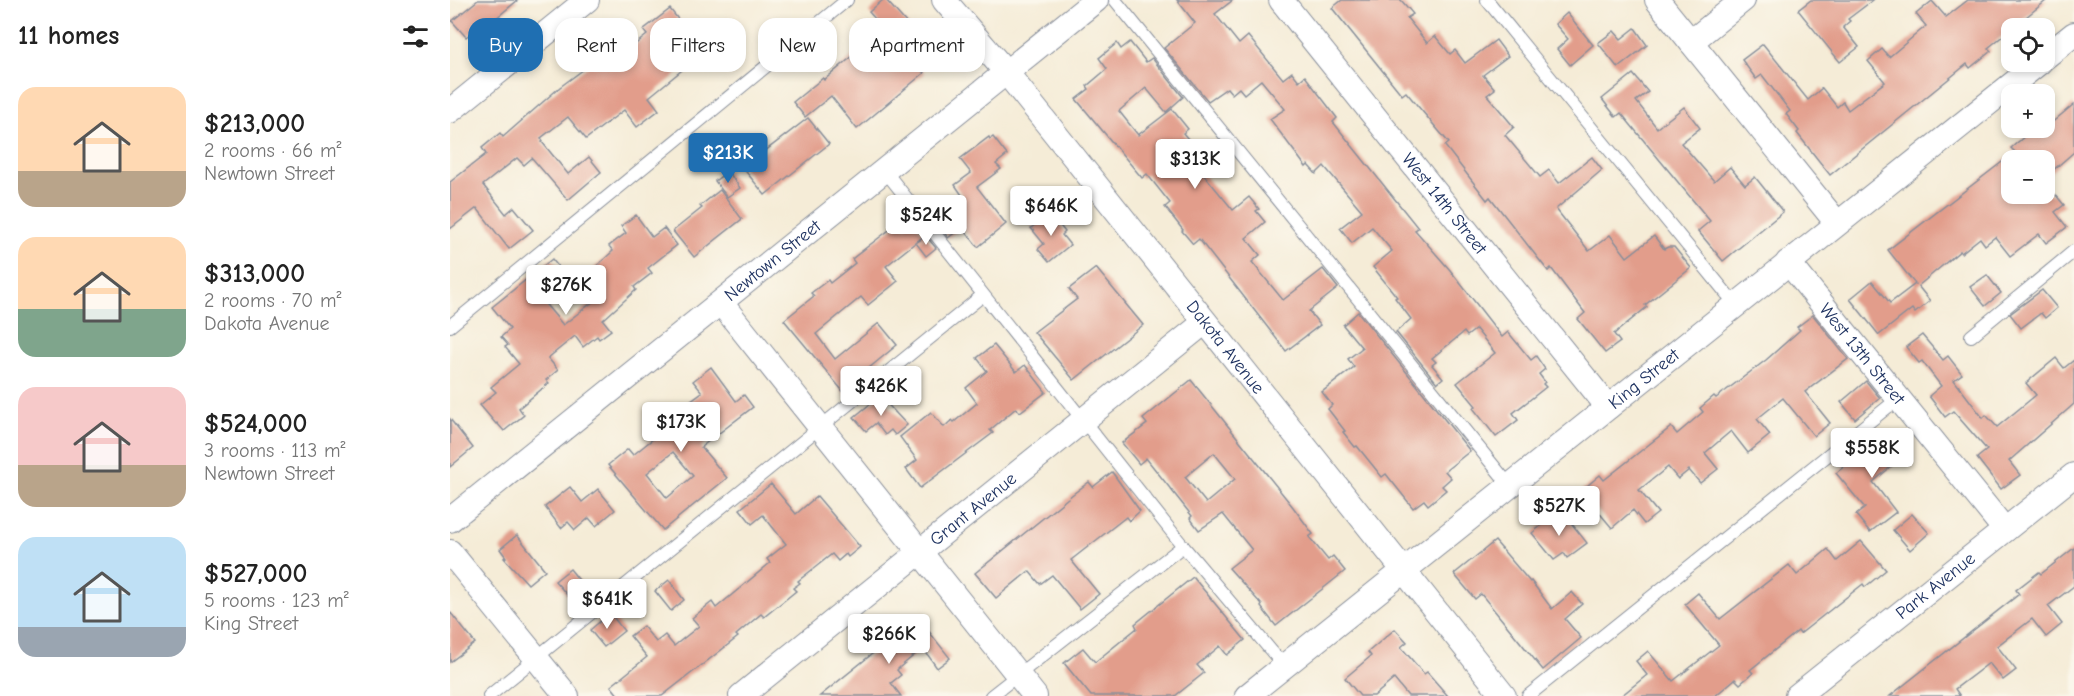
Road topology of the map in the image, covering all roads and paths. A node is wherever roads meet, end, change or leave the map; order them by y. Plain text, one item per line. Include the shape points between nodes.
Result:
1 (587, 0) edge
2 (847, 0) edge
3 (944, 0) edge
4 (1096, 0) edge
5 (1115, 0) edge
6 (1281, 0) edge
7 (1487, 0) edge
8 (1657, 0) edge
9 (1743, 0) edge
10 (2074, 34) edge
11 (1691, 42) junction
12 (2055, 49) edge
13 (1006, 72) junction
14 (2027, 72) edge
15 (450, 111) edge
16 (885, 171) junction
17 (1837, 223) junction
18 (2074, 251) edge
19 (1788, 262) junction
20 (983, 295) junction
21 (721, 303) junction
22 (1736, 304) junction
23 (1205, 322) junction
24 (450, 326) edge
25 (1971, 336) dead end
26 (1899, 398) junction
27 (1608, 407) junction
28 (1083, 420) junction
29 (822, 427) junction
30 (2074, 475) edge
31 (1510, 486) junction
32 (450, 520) edge
33 (2006, 530) junction
34 (1183, 546) junction
35 (920, 551) junction
36 (450, 552) edge
37 (1405, 571) junction
38 (536, 658) junction
39 (1284, 666) junction
40 (1018, 675) junction
41 (489, 696) edge
42 (567, 696) edge
43 (741, 696) edge
44 (991, 696) edge
45 (1035, 696) edge
46 (1247, 696) edge
47 (1504, 696) edge
48 (1528, 696) edge
49 (1797, 696) edge

1 - 15 street
2 - 24 lane
3 - 13 street, Dakota Avenue
4 - 13 street, Newtown Street
5 - 31 lane
6 - 27 street, West 14th Street
7 - 22 lane
8 - 11 street
9 - 11 street
10 - 12 street
11 - 17 street
13 - 16 street, Newtown Street
13 - 23 street, Dakota Avenue
14 - 17 street, King Street
16 - 20 lane
16 - 21 street, Newtown Street
17 - 19 street, King Street
18 - 25 lane
19 - 22 street, King Street
19 - 26 street, West 13th Street
20 - 28 lane
20 - 29 lane
21 - 29 street
21 - 32 street, Newtown Street
22 - 27 street, King Street
23 - 28 street, Grant Avenue
23 - 37 street, Dakota Avenue
26 - 33 street, West 13th Street
26 - 48 lane
27 - 31 street, King Street
28 - 34 lane
28 - 35 street, Grant Avenue
29 - 35 street
29 - 38 lane
30 - 33 street, Park Avenue
31 - 37 street, King Street
33 - 49 street, Park Avenue
34 - 39 lane
34 - 40 lane
35 - 40 street
35 - 43 street, Grant Avenue
36 - 38 street
37 - 39 street, King Street
37 - 47 street, Dakota Avenue
38 - 41 lane
38 - 42 street
39 - 46 street, King Street
40 - 44 lane
40 - 45 street

